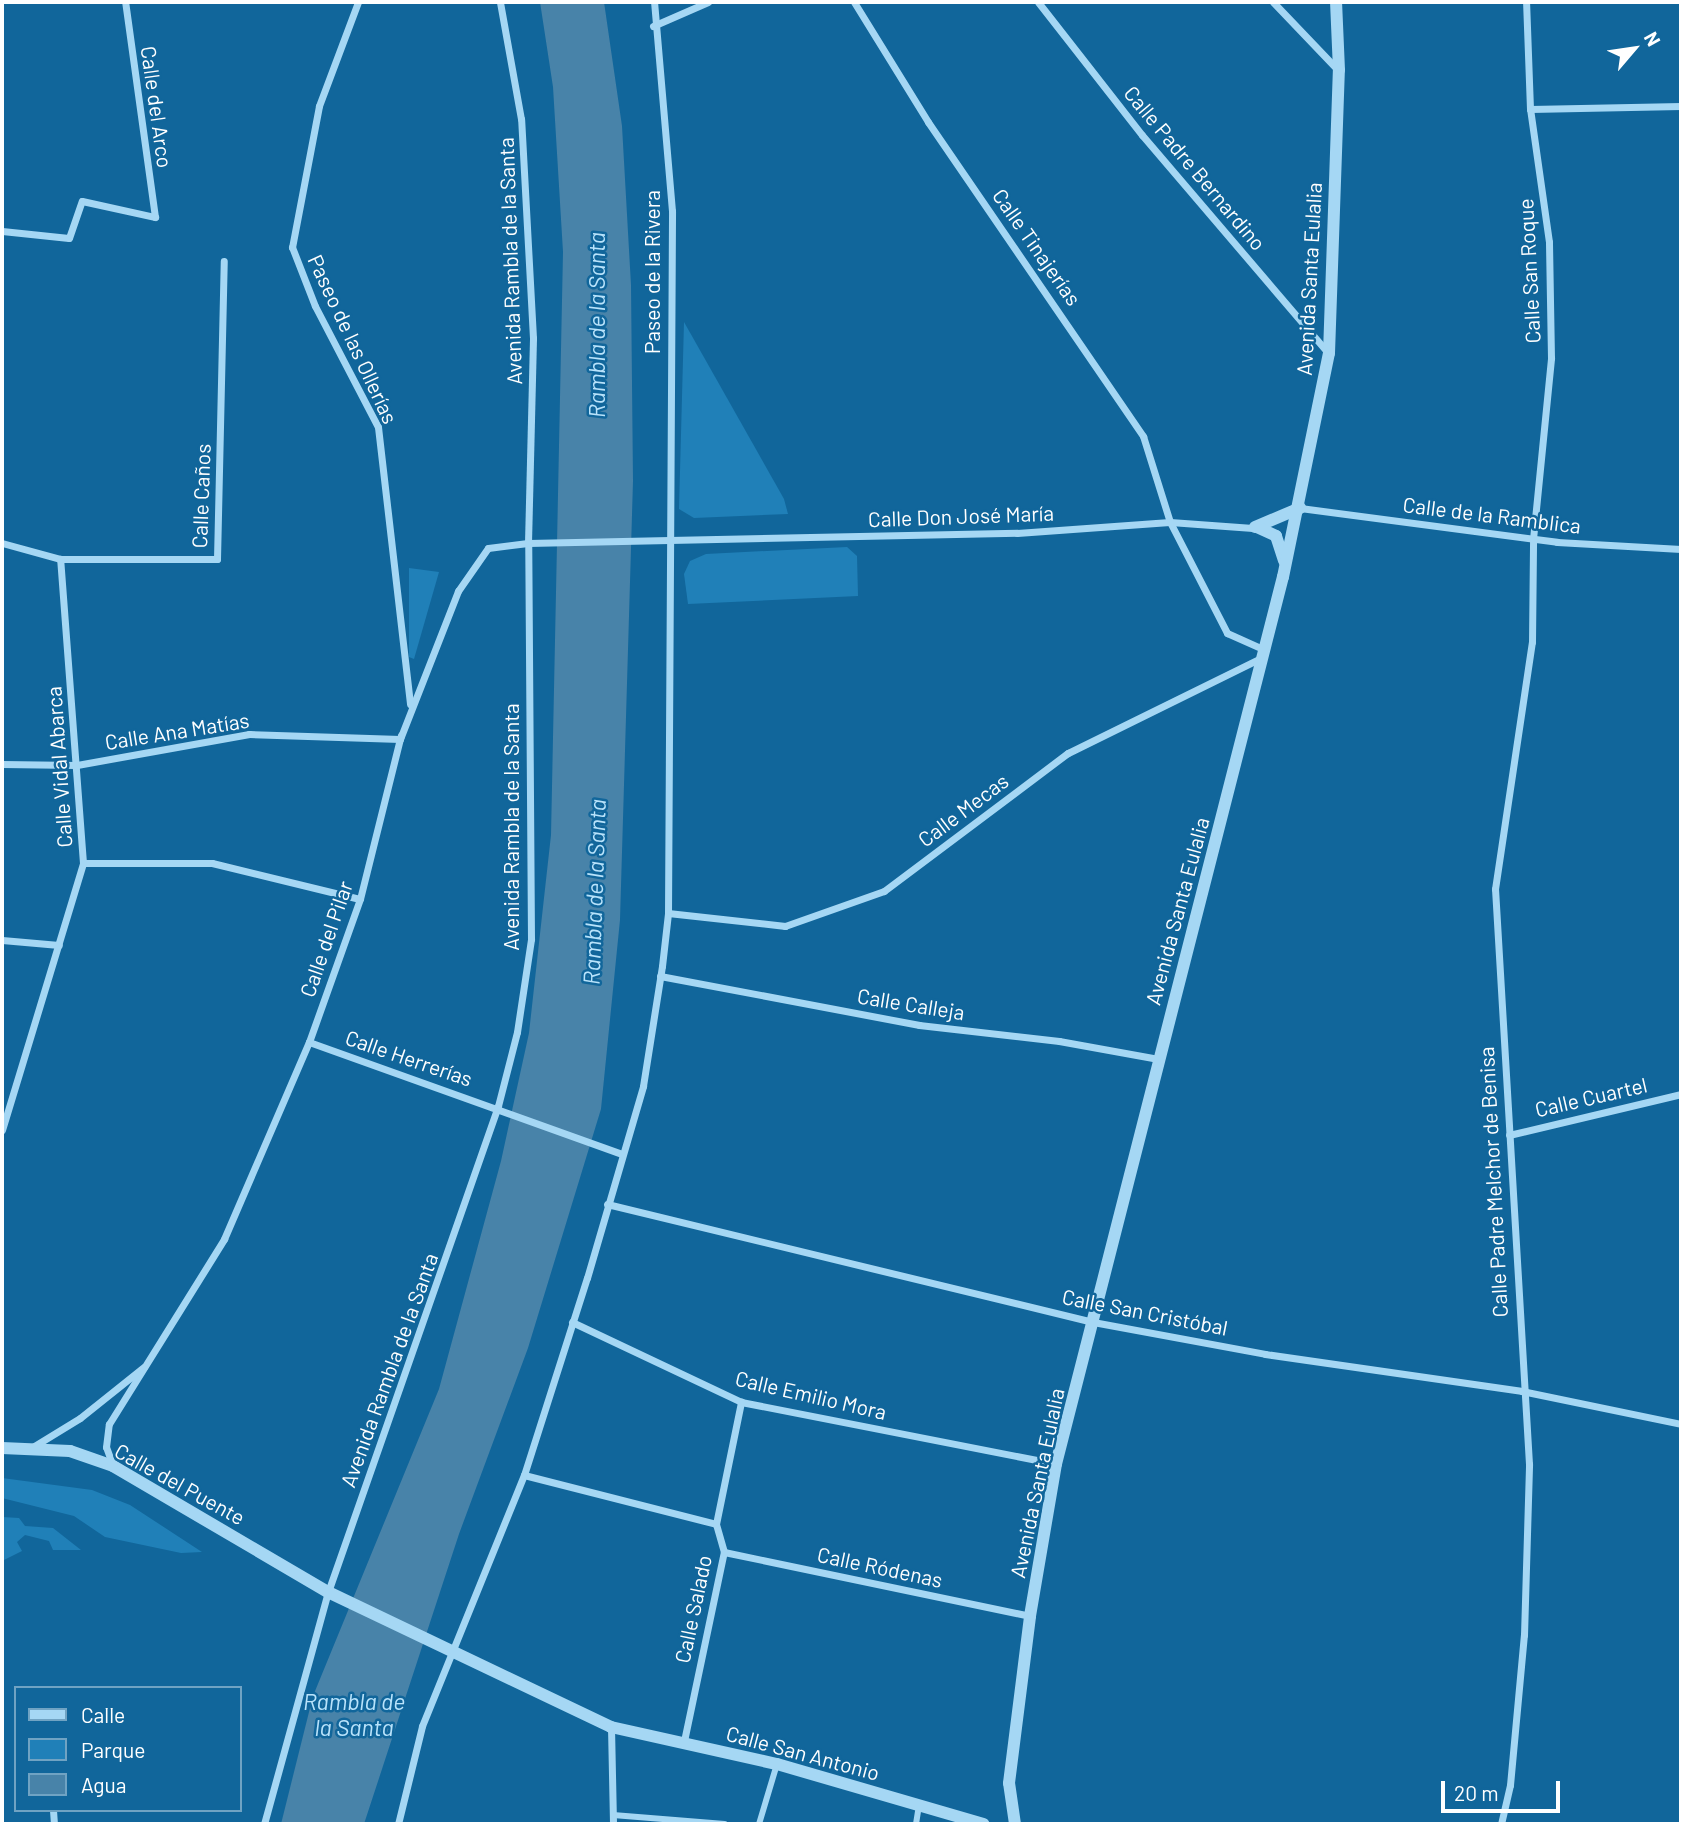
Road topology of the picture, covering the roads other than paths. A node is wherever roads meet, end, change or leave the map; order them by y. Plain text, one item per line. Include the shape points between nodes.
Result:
1 (125, 2) edge
2 (358, 2) edge
3 (500, 2) edge
4 (654, 2) edge
5 (708, 2) edge
6 (854, 2) edge
7 (1038, 2) edge
8 (1273, 2) edge
9 (1336, 2) edge
10 (1526, 2) edge
11 (653, 26) junction
12 (1339, 71) junction
13 (1681, 106) edge
14 (1530, 109) junction
15 (2, 231) edge
16 (223, 261) dead end
17 (1329, 353) junction
18 (1300, 508) junction
19 (1170, 522) junction
20 (1255, 527) junction
21 (1533, 539) junction
22 (2, 543) edge
23 (528, 543) junction
24 (670, 543) junction
25 (1681, 549) edge
26 (60, 559) junction
27 (1283, 577) junction
28 (1264, 653) junction
29 (400, 739) junction
30 (2, 764) edge
31 (77, 765) junction
32 (83, 863) junction
33 (360, 899) junction
34 (668, 913) junction
35 (2, 940) edge
36 (59, 945) junction
37 (660, 976) junction
38 (309, 1042) junction
39 (1158, 1059) junction
40 (1681, 1094) edge
41 (498, 1106) junction
42 (2, 1130) edge
43 (1509, 1135) junction
44 (622, 1154) junction
45 (607, 1204) junction
46 (572, 1322) junction
47 (1093, 1322) junction
48 (147, 1364) junction
49 (1522, 1391) junction
50 (741, 1402) junction
51 (1681, 1424) edge
52 (2, 1448) edge
53 (28, 1450) junction
54 (1056, 1464) junction
55 (113, 1466) junction
56 (524, 1475) junction
57 (716, 1524) junction
58 (724, 1552) junction
59 (328, 1592) junction
60 (1030, 1616) junction
61 (449, 1650) junction
62 (611, 1727) junction
63 (684, 1741) junction
64 (776, 1763) junction
65 (919, 1806) junction
66 (613, 1815) junction
67 (264, 1824) edge
68 (398, 1824) edge
69 (613, 1824) edge
70 (725, 1824) edge
71 (759, 1824) edge
72 (916, 1824) edge
73 (983, 1824) edge
74 (1015, 1824) edge
75 (1501, 1824) edge

1 - 15 street, Calle del Arco via 155,217 82,201 69,238
2 - 29 street, Paseo de las Ollerías via 319,106 292,247 315,306 378,427 412,698
3 - 23 street, Avenida Rambla de la Santa via 521,119 533,338
4 - 11 street, Paseo de la Rivera
5 - 11 street
6 - 19 street, Calle Tinajerías via 928,122 1143,436
7 - 17 street, Calle Padre Bernardino via 1142,135
8 - 12 street
9 - 12 street, Avenida Santa Eulalia
10 - 14 street, Calle San Roque
11 - 24 street, Paseo de la Rivera via 672,211
12 - 17 street, Avenida Santa Eulalia
13 - 14 street
14 - 21 street, Calle San Roque via 1549,242 1551,358
16 - 26 street, Calle Caños via 217,559
17 - 18 street, Avenida Santa Eulalia
18 - 20 street
18 - 21 street, Calle de la Ramblica
18 - 27 street, Avenida Santa Eulalia
19 - 20 street, Calle Don José María
19 - 24 street, Calle Don José María via 1017,533
19 - 28 street, Calle Tinajerías via 1227,633
20 - 27 street via 1267,530 1282,545
21 - 25 street, Calle de la Ramblica
21 - 43 street, Calle Padre Melchor de Benisa via 1532,642 1494,890
22 - 26 street, Calle Caños
23 - 24 street, Calle Don José María
23 - 29 street, Calle del Pilar via 488,548 458,592
23 - 41 street, Avenida Rambla de la Santa via 531,939 517,1032
24 - 34 street
26 - 31 street, Calle Vidal Abarca
27 - 28 street, Avenida Santa Eulalia
28 - 34 street, Calle Mecas via 1068,753 884,891 785,926
28 - 39 street, Avenida Santa Eulalia
29 - 31 street, Calle Ana Matías via 249,734
29 - 33 street, Calle del Pilar
30 - 31 street, Calle Ana Matías
31 - 32 street, Calle Vidal Abarca
32 - 33 street via 212,863
32 - 36 street, Calle Vidal Abarca
33 - 38 street, Calle del Pilar
34 - 37 street
35 - 36 street
36 - 42 street, Calle Vidal Abarca
37 - 39 street, Calle Calleja via 919,1025 1059,1041
37 - 44 street via 643,1086
38 - 41 street, Calle Herrerías
38 - 48 street, Calle del Pilar via 224,1239
39 - 47 street, Avenida Santa Eulalia
40 - 43 street, Calle Cuartel
41 - 44 street, Calle Herrerías
41 - 59 street, Avenida Rambla de la Santa
43 - 49 street, Calle Padre Melchor de Benisa
44 - 45 street
45 - 46 street
45 - 47 street, Calle San Cristóbal
46 - 50 street, Calle Emilio Mora
46 - 56 street
47 - 49 street, Calle San Cristóbal via 1265,1354
47 - 54 street, Avenida Santa Eulalia
48 - 53 street, Calle del Pilar via 80,1418
48 - 55 street, Calle del Pilar via 109,1424 106,1447
49 - 51 street, Calle San Cristóbal
49 - 75 street, Calle Padre Melchor de Benisa via 1529,1464 1524,1635 1510,1785
50 - 54 street, Calle Emilio Mora
50 - 57 street, Calle Salado
52 - 53 street, Calle del Puente
53 - 55 street, Calle del Puente via 70,1451
54 - 60 street, Avenida Santa Eulalia
55 - 59 street, Calle del Puente
56 - 57 street
56 - 61 street
57 - 58 street, Calle Salado
58 - 60 street, Calle Ródenas
58 - 63 street, Calle Salado
59 - 61 street, Calle del Puente
59 - 67 street, Avenida Rambla de la Santa
60 - 74 street, Avenida Santa Eulalia via 1009,1783
61 - 62 street
61 - 68 street via 422,1726
62 - 63 street, Calle San Antonio
62 - 66 street
63 - 64 street, Calle San Antonio
64 - 65 street, Calle San Antonio
64 - 71 street
65 - 72 street
65 - 73 street, Calle San Antonio
66 - 69 street
66 - 70 street

